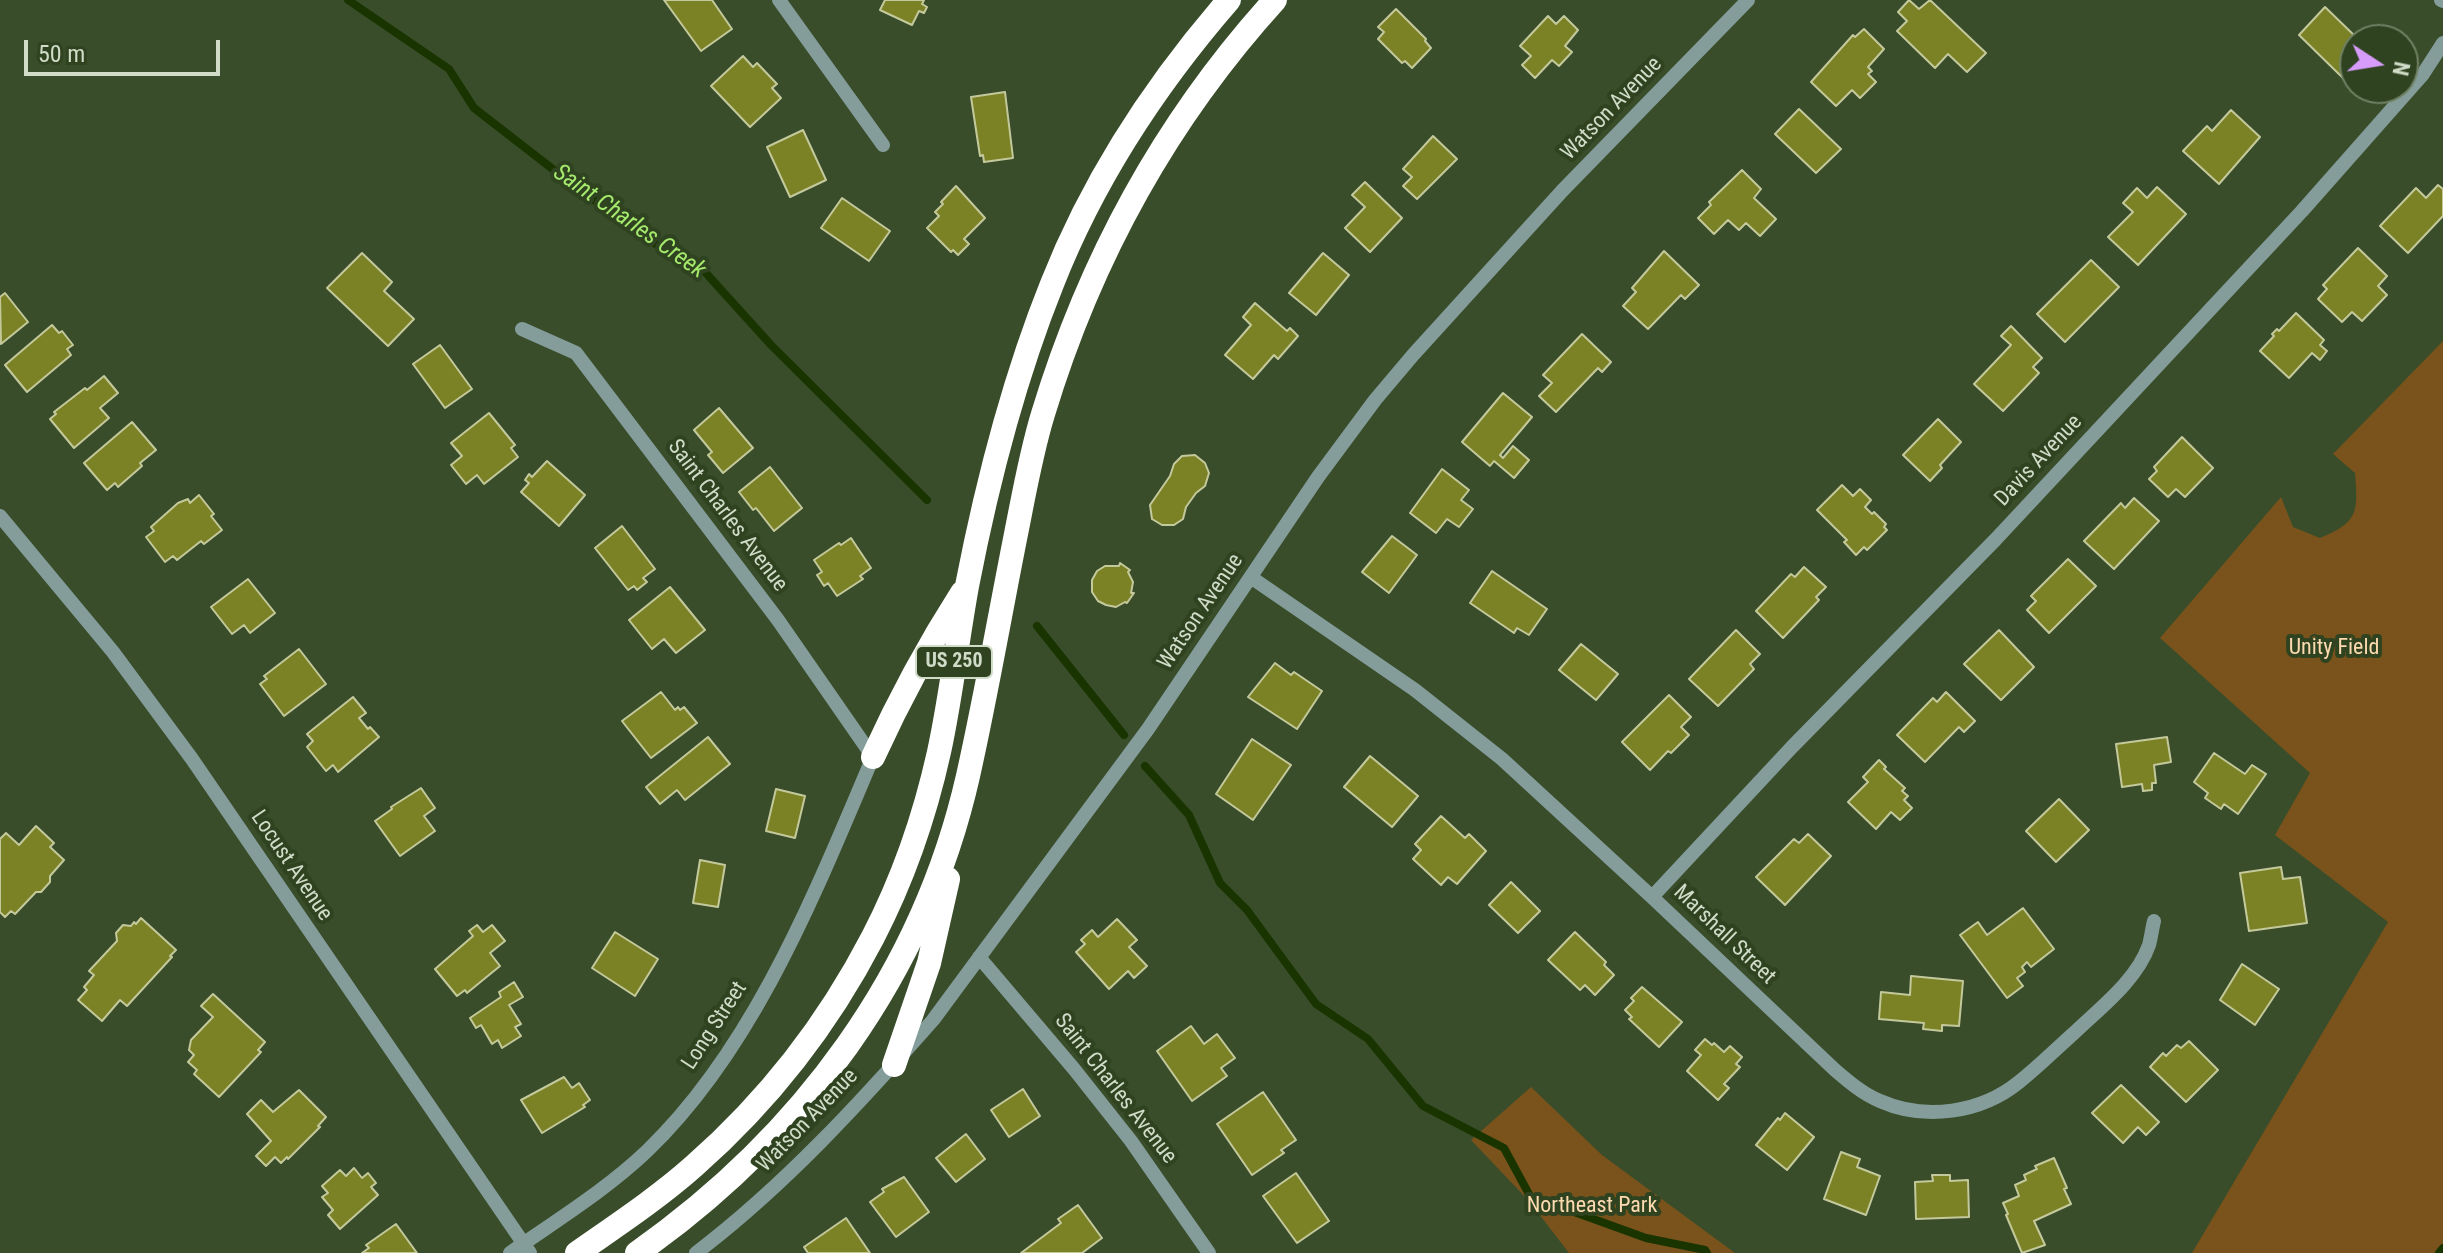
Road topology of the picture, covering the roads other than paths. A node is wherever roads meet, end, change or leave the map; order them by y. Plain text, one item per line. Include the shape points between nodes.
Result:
1 (779, 0) edge
2 (1229, 0) edge
3 (1275, 0) edge
4 (1748, 0) edge
5 (2443, 43) edge
6 (883, 145) dead end
7 (522, 329) dead end
8 (0, 516) edge
9 (1252, 578) junction
10 (968, 584) junction
11 (873, 757) junction
12 (960, 809) junction
13 (1652, 897) junction
14 (2154, 921) dead end
15 (979, 957) junction
16 (894, 1065) junction
17 (526, 1248) edge
18 (510, 1253) edge
19 (577, 1253) edge
20 (637, 1253) edge
21 (696, 1253) edge
22 (1209, 1253) edge

1 - 6 street
2 - 10 highway, US 250 via 1118,152 1053,280 1000,440
3 - 12 highway, US 250 via 1206,82 1162,147 1129,201 1065,343 1027,478
4 - 9 street, Watson Avenue via 1562,191 1413,355 1318,477
5 - 13 street, Davis Avenue via 2423,74 2291,222
7 - 11 street, Saint Charles Avenue via 576,353 778,620
8 - 17 street, Locust Avenue via 113,652 192,759
9 - 13 street, Marshall Street via 1415,690 1502,759
9 - 15 street, Watson Avenue
10 - 11 highway via 929,645
10 - 19 highway, US 250 via 939,751 921,818 874,935 833,1008 734,1128 683,1175
11 - 17 street, Long Street via 793,936 724,1056 679,1118 646,1152
12 - 16 highway via 929,963
12 - 20 highway, US 250 via 907,947 833,1068 719,1189
13 - 14 street, Marshall Street via 1856,1089 1915,1111 1950,1112 1977,1105 2018,1083 2135,972
15 - 16 street, Watson Avenue
15 - 22 street, Saint Charles Avenue via 1131,1141
16 - 21 street, Watson Avenue via 786,1177
17 - 18 street, Long Street

